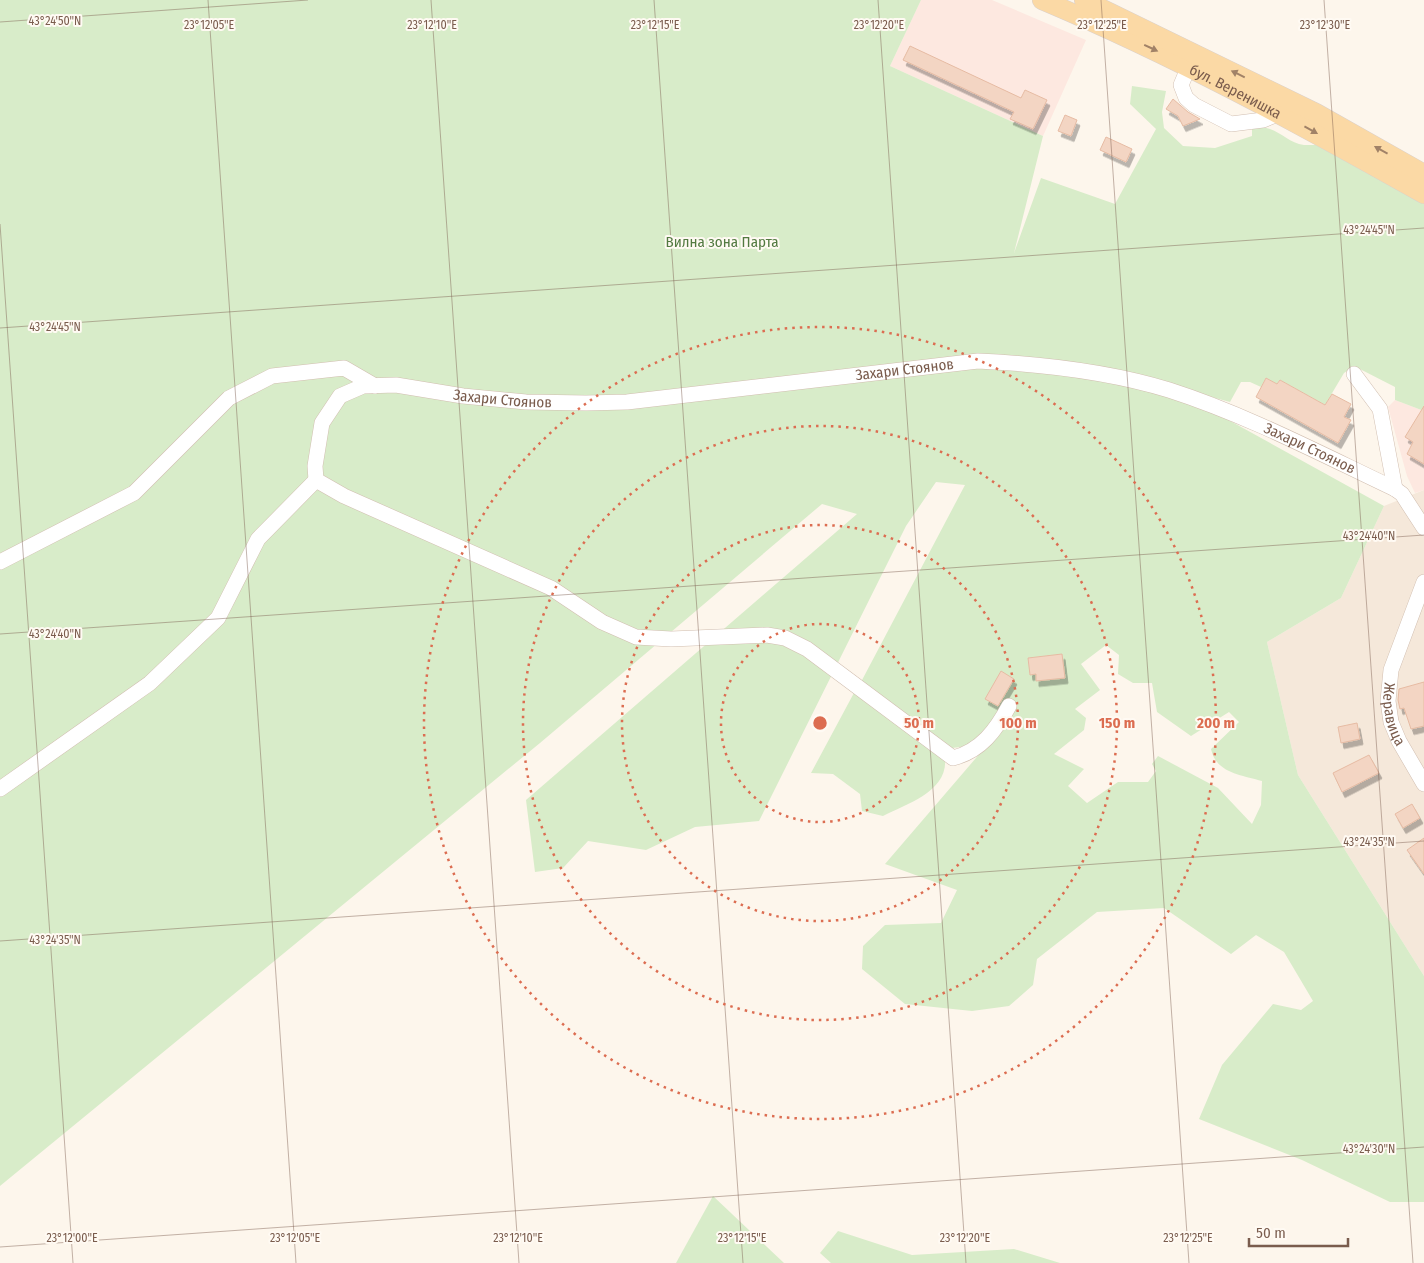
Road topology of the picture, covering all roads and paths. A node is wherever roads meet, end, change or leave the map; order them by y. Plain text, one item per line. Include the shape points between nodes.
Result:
1 (1042, 0) edge
2 (1084, 0) edge
3 (1108, 19) junction
4 (1189, 66) junction
5 (1284, 106) junction
6 (1424, 174) edge
7 (1424, 194) edge
8 (1354, 374) dead end
9 (375, 386) junction
10 (316, 480) junction
11 (1395, 489) junction
12 (1424, 528) edge
13 (0, 562) edge
14 (1424, 582) edge
15 (1009, 706) dead end
16 (1424, 784) edge
17 (0, 789) edge

1 - 3 main road, бул. Веренишка
2 - 3 main road, бул. Веренишка
3 -> 4 main road, бул. Веренишка
5 -> 3 main road, бул. Веренишка
4 - 5 main road, бул. Веренишка
4 - 5 street via 1181,85 1186,98 1231,124 1263,120
6 -> 5 main road, бул. Веренишка via 1316,113
5 -> 7 main road, бул. Веренишка
8 - 11 street via 1380,409
9 - 10 street, Захари Стоянов via 363,386 340,396 322,423
9 - 11 street, Захари Стоянов via 396,385 526,402 627,402 978,360 1027,363 1090,371 1168,390 1226,411
9 - 13 street via 344,368 272,376 229,398 134,493
10 - 15 street via 344,496 551,588 602,622 636,637 671,639 767,635 785,638 807,649 953,758 965,755 982,744
10 - 17 street via 258,539 218,618 150,683
11 - 12 street, Захари Стоянов via 1402,494
14 - 16 street, Жеравица via 1391,670 1388,701 1391,722 1399,741

